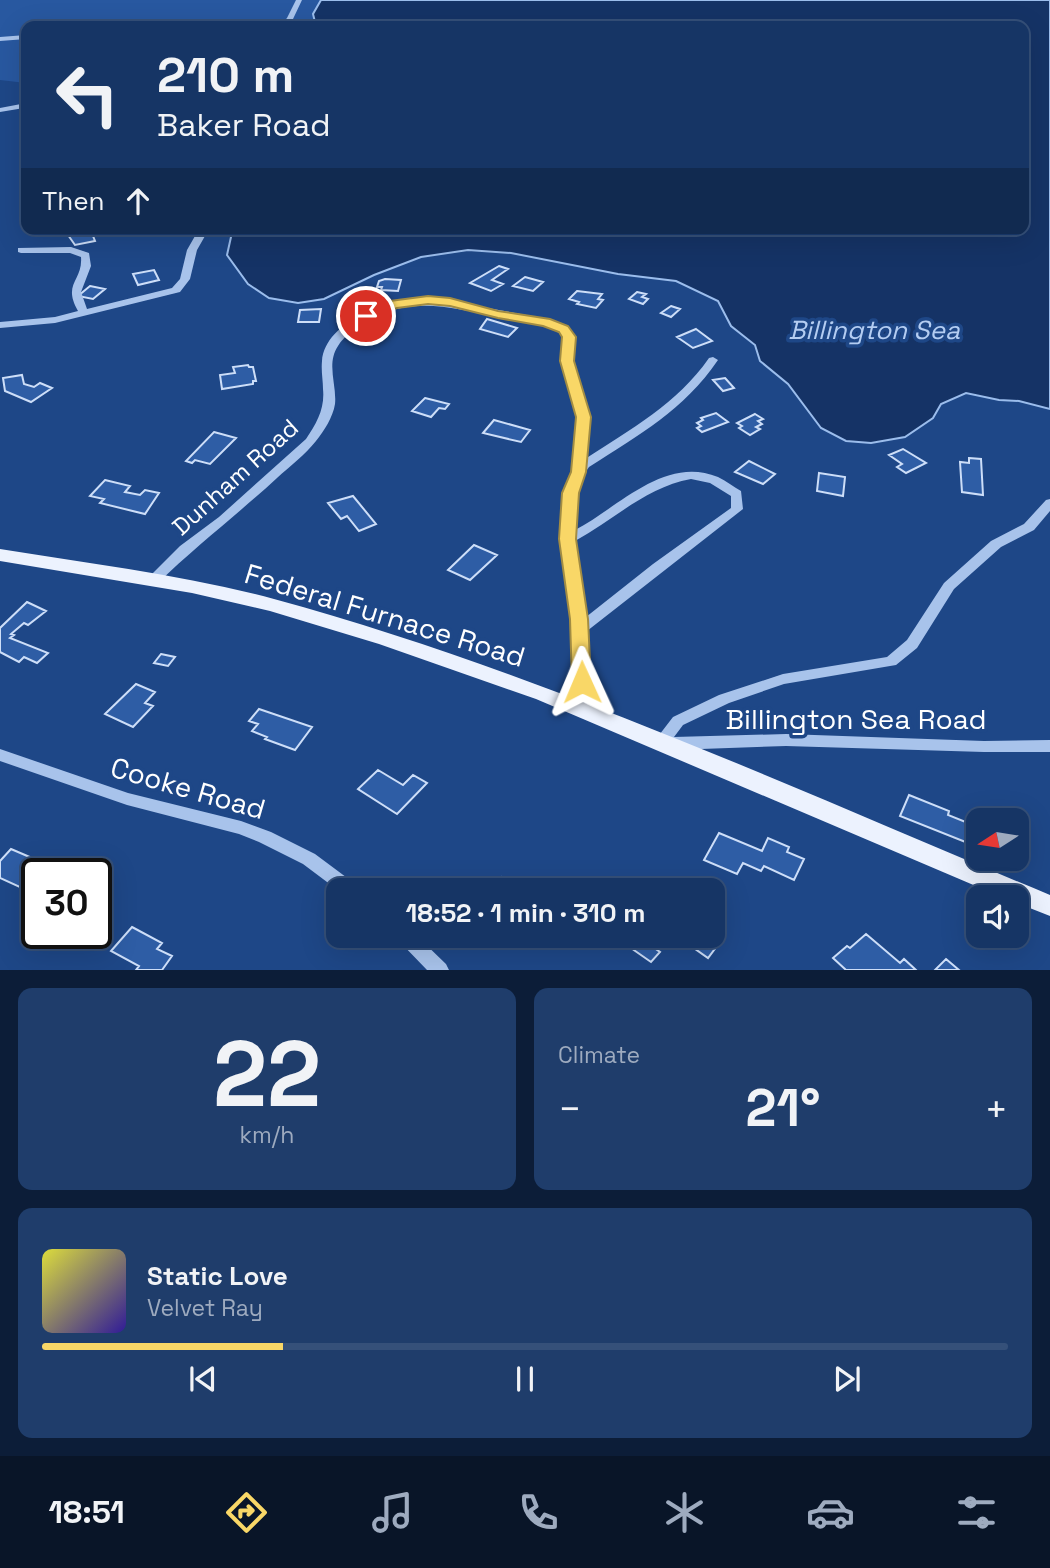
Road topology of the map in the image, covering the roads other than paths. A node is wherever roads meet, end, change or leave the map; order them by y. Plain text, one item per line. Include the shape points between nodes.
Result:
1 (299, 0) edge
2 (288, 21) edge
3 (21, 37) edge
4 (0, 39) edge
5 (21, 106) edge
6 (0, 110) edge
7 (201, 235) edge
8 (21, 250) dead end
9 (85, 314) junction
10 (0, 325) edge
11 (713, 360) dead end
12 (578, 472) junction
13 (1050, 503) edge
14 (568, 539) junction
15 (0, 555) edge
16 (153, 580) junction
17 (580, 629) junction
18 (566, 704) junction
19 (661, 743) junction
20 (1050, 746) edge
21 (0, 755) edge
22 (335, 878) edge
23 (1050, 906) edge
24 (417, 948) edge
25 (440, 970) edge

1 - 2 street
3 - 4 street
5 - 6 street
7 - 9 street via 185,279 176,290
8 - 9 street via 71,250 86,255 88,265 77,283 77,299
9 - 10 street
11 - 12 street via 673,407
12 - 14 street via 570,493
12 - 16 street, Dunham Road via 583,417 567,361 569,337 564,329 450,302 388,306 350,327 329,352 329,405 310,441
13 - 19 street via 1028,527 996,544 949,586 912,644 891,661 783,678 724,699 678,721
14 - 17 street
14 - 17 street via 614,513 653,483 674,475 696,475 725,484 737,494 737,509
15 - 16 main road, Federal Furnace Road
16 - 18 main road, Federal Furnace Road via 271,605 386,639
17 - 18 street via 582,682
18 - 19 main road, Federal Furnace Road
19 - 20 street, Billington Sea Road via 784,740
19 - 23 main road, Federal Furnace Road
21 - 22 street, Cooke Road via 127,799 253,832 309,859
24 - 25 street

